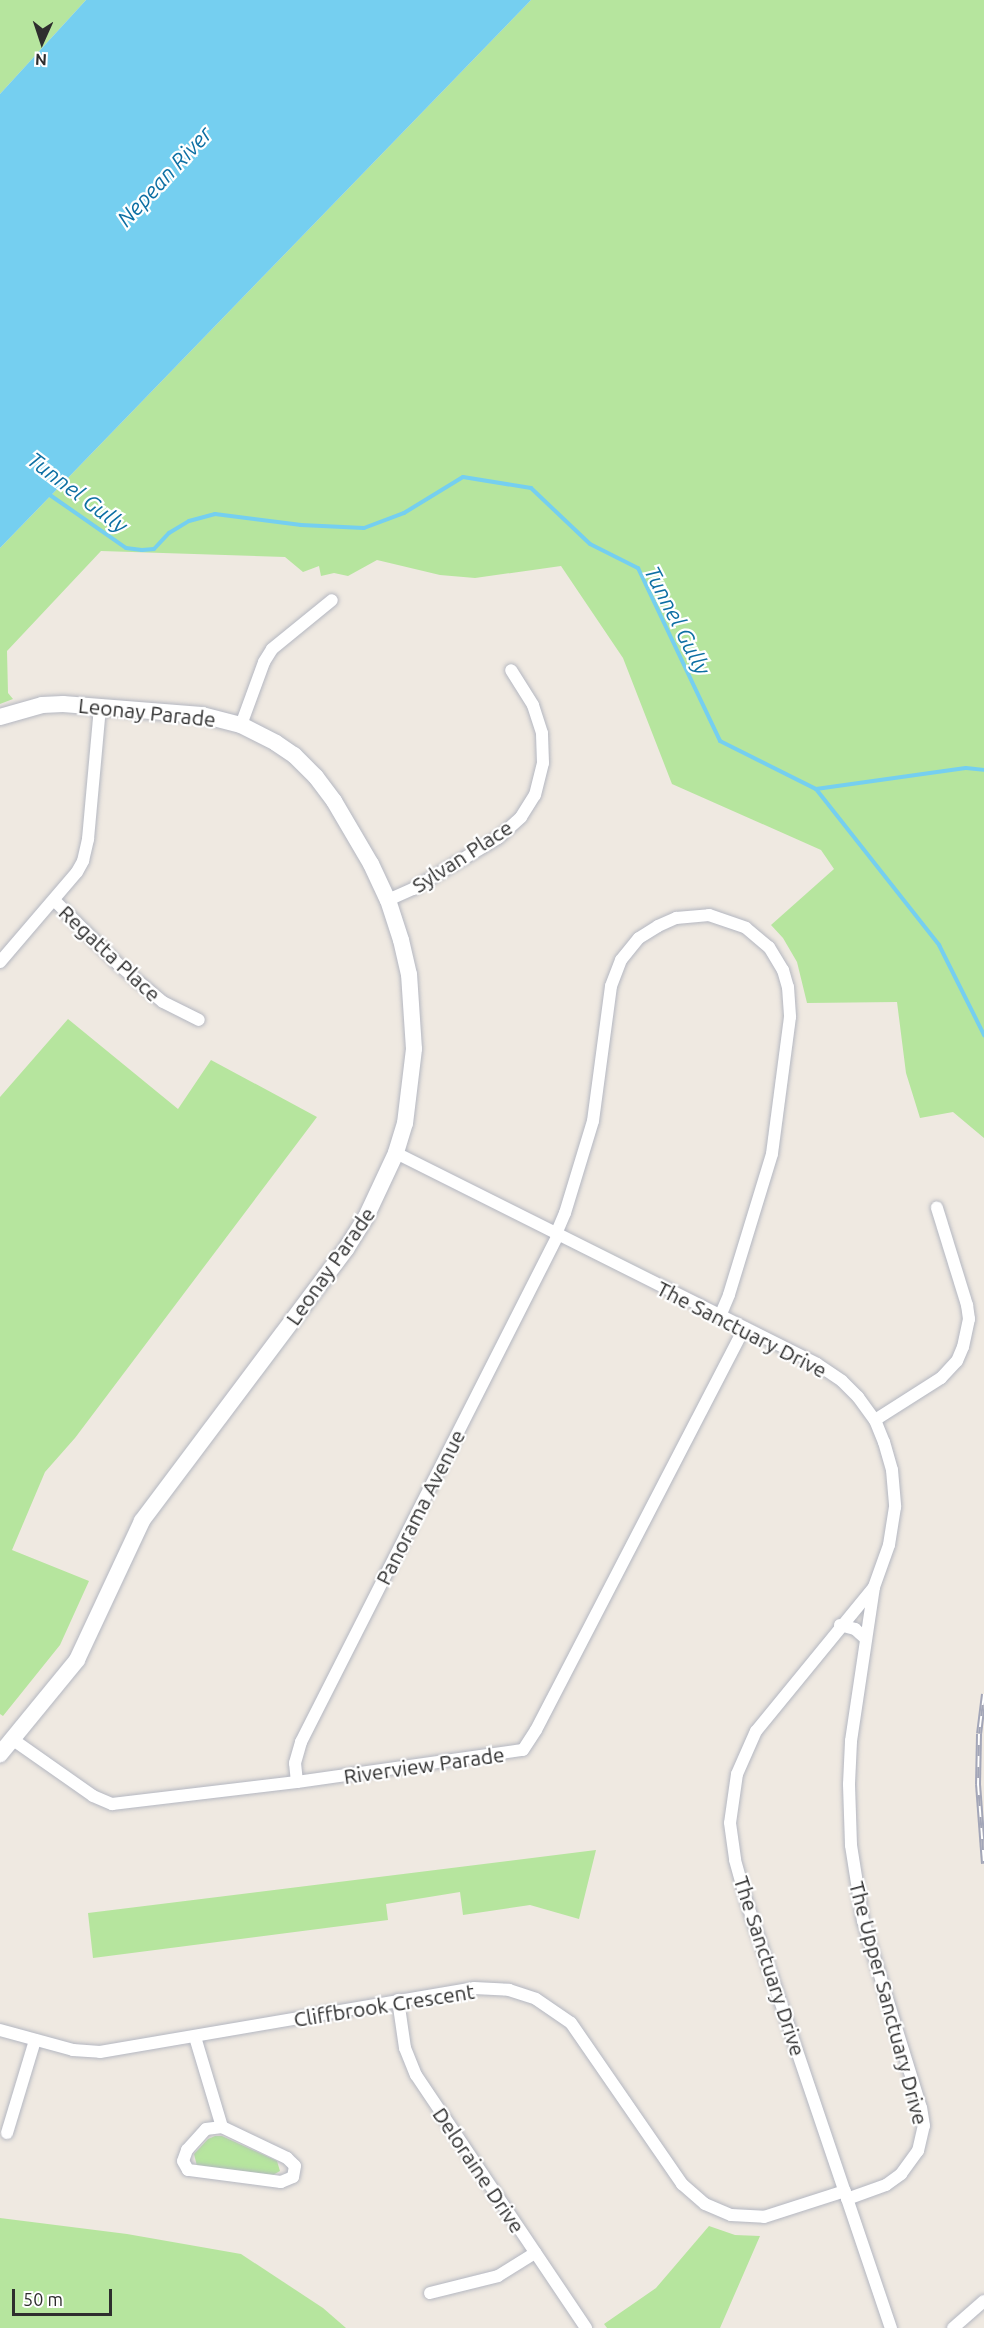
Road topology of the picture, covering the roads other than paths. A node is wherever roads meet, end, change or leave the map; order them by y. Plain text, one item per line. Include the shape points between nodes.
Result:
1 (332, 600) dead end
2 (512, 670) dead end
3 (100, 706) junction
4 (0, 717) edge
5 (241, 725) junction
6 (54, 900) junction
7 (388, 900) junction
8 (0, 962) edge
9 (199, 1020) dead end
10 (396, 1153) junction
11 (937, 1208) dead end
12 (557, 1234) junction
13 (720, 1316) junction
14 (744, 1328) junction
15 (875, 1420) junction
16 (874, 1587) junction
17 (840, 1625) junction
18 (866, 1639) junction
19 (12, 1739) junction
20 (0, 1755) edge
21 (297, 1782) junction
22 (398, 2001) junction
23 (0, 2030) edge
24 (195, 2037) junction
25 (35, 2040) junction
26 (222, 2127) junction
27 (7, 2133) dead end
28 (846, 2195) junction
29 (536, 2253) junction
30 (430, 2293) dead end
31 (984, 2301) edge
32 (586, 2328) edge
33 (891, 2328) edge
34 (952, 2328) edge

1 - 5 street via 272,649
2 - 7 street, Sylvan Place via 533,705 542,733 543,763 535,795 521,817 498,838
3 - 4 street, Leonay Parade via 63,704 23,709
3 - 5 street, Leonay Parade via 202,715
3 - 6 street via 87,847 77,872
5 - 7 street, Leonay Parade via 285,748 316,777 352,830
6 - 8 street
6 - 9 street, Regatta Place via 119,965 163,1002
7 - 10 street, Leonay Parade via 409,975 414,1049 411,1090
10 - 12 street, The Sanctuary Drive
10 - 19 street, Leonay Parade via 346,1249 142,1521 77,1660
11 - 15 street via 967,1305 969,1319 963,1347 957,1361 941,1378
12 - 13 street, The Sanctuary Drive
12 - 13 street, Panorama Avenue via 593,1121 611,986 621,960 639,938 676,918 709,915 746,928 769,947 783,970 790,1017 772,1154
12 - 21 street, Panorama Avenue via 302,1742 295,1763
13 - 14 street, The Sanctuary Drive
14 - 15 street, The Sanctuary Drive via 817,1364 842,1381
14 - 21 street, Riverview Parade via 523,1750
15 - 16 street, The Sanctuary Drive via 889,1455 895,1507 889,1545
16 - 17 street, The Sanctuary Drive
16 - 18 street, The Upper Sanctuary Drive
17 - 18 street via 855,1629
17 - 28 street, The Sanctuary Drive via 766,1717 747,1748 737,1774 730,1823 747,1903
18 - 28 street, The Upper Sanctuary Drive via 851,1741 849,1806 853,1855 863,1921 924,2126 918,2151 901,2174 886,2185
19 - 20 street, Leonay Parade
19 - 21 street, Riverview Parade via 93,1796 111,1804
22 - 24 street, Cliffbrook Crescent
22 - 28 street, Cliffbrook Crescent via 495,1988 521,1994 556,2010 581,2033 682,2184 714,2210 741,2217 764,2217
22 - 29 street, Deloraine Drive via 405,2048 413,2068
23 - 25 street, Cliffbrook Crescent
24 - 25 street, Cliffbrook Crescent via 93,2052
24 - 26 street
25 - 27 street
26 - 26 street via 287,2158 295,2166 293,2177 281,2182 188,2170 183,2161 187,2150 206,2129
28 - 33 street, The Sanctuary Drive
29 - 30 street via 498,2276
29 - 32 street, Deloraine Drive
31 - 34 street

